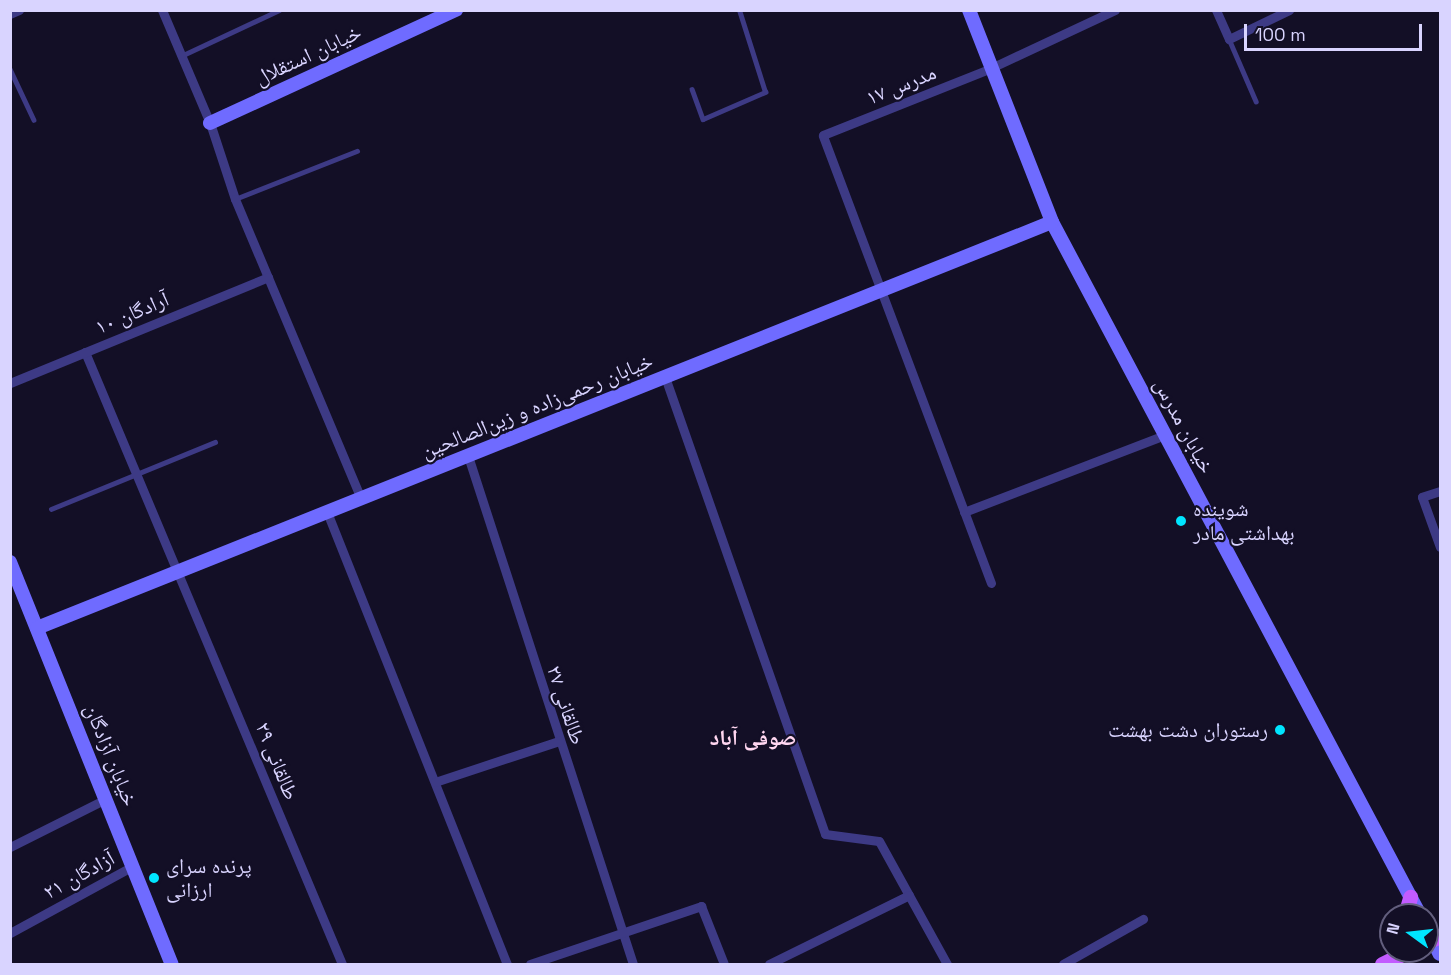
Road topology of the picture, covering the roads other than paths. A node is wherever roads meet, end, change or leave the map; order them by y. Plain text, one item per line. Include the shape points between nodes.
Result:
1 (19, 10) edge
2 (162, 10) edge
3 (279, 10) edge
4 (456, 10) edge
5 (739, 10) edge
6 (969, 10) edge
7 (1115, 10) edge
8 (1216, 10) edge
9 (1289, 10) edge
10 (10, 14) edge
11 (1229, 39) junction
12 (181, 56) junction
13 (991, 68) junction
14 (10, 69) edge
15 (692, 88) dead end
16 (1256, 101) dead end
17 (34, 120) dead end
18 (210, 123) junction
19 (357, 151) dead end
20 (235, 199) junction
21 (1052, 222) junction
22 (268, 277) junction
23 (882, 291) junction
24 (85, 352) junction
25 (665, 377) junction
26 (10, 383) edge
27 (1165, 435) junction
28 (215, 442) dead end
29 (468, 456) junction
30 (138, 474) junction
31 (1440, 491) edge
32 (361, 499) junction
33 (51, 509) dead end
34 (327, 512) junction
35 (964, 512) junction
36 (1440, 547) edge
37 (12, 570) edge
38 (180, 571) junction
39 (991, 583) dead end
40 (37, 628) junction
41 (559, 741) junction
42 (435, 782) junction
43 (106, 800) junction
44 (10, 847) edge
45 (133, 866) junction
46 (909, 896) junction
47 (1410, 897) junction
48 (1408, 903) edge
49 (1413, 903) edge
50 (1143, 919) dead end
51 (10, 933) edge
52 (620, 934) junction
53 (788, 955) junction
54 (172, 964) edge
55 (342, 964) edge
56 (507, 964) edge
57 (530, 964) edge
58 (633, 964) edge
59 (724, 964) edge
60 (769, 964) edge
61 (793, 964) edge
62 (947, 964) edge
63 (1063, 964) edge

1 - 10 street
2 - 12 street
3 - 12 lane
4 - 18 main road, خیابان استقلال
5 - 15 lane via 765,92 703,119
6 - 13 main road, خیابان مدرس
7 - 13 street, مدرس ۱۷
8 - 11 street
9 - 11 street
11 - 16 lane
12 - 18 street
13 - 21 main road, خیابان مدرس
13 - 23 street, مدرس ۱۷ via 824,135
14 - 17 lane
18 - 20 street
19 - 20 lane
20 - 22 street
21 - 23 main road, خیابان رحمی‌زاده و زین‌الصالحین
21 - 27 main road, خیابان مدرس
22 - 24 street, آرادگان ۱۰
22 - 32 street
23 - 25 main road, خیابان رحمی‌زاده و زین‌الصالحین
23 - 35 street
24 - 26 street, آرادگان ۱۰
24 - 30 street, طالقانی ۲۹
25 - 29 main road, خیابان رحمی‌زاده و زین‌الصالحین
25 - 46 street via 825,834 879,841
27 - 35 street
27 - 47 main road, خیابان مدرس
28 - 30 lane
29 - 32 main road, خیابان رحمی‌زاده و زین‌الصالحین
29 - 41 street, طالقانی ۲۷
30 - 33 lane
30 - 38 street, طالقانی ۲۹
31 - 36 street via 1422,497
32 - 34 main road, خیابان رحمی‌زاده و زین‌الصالحین
34 - 38 main road, خیابان رحمی‌زاده و زین‌الصالحین
34 - 42 street
35 - 39 street
37 - 40 main road, خیابان آزادگان
38 - 40 main road, خیابان رحمی‌زاده و زین‌الصالحین
38 - 55 street, طالقانی ۲۹
40 - 43 main road, خیابان آزادگان
41 - 42 street
41 - 52 street, طالقانی ۲۷
42 - 56 street
43 - 44 street
43 - 45 main road, خیابان آزادگان
45 - 51 street, آزادگان ۲۱
45 - 54 main road, خیابان آزادگان
46 - 53 street
46 - 62 street
47 - 48 main road
47 - 49 main road, خیابان مدرس
50 - 63 street
52 - 57 street
52 - 58 street, طالقانی ۲۷
52 - 59 street via 701,906
53 - 60 street
53 - 61 street

